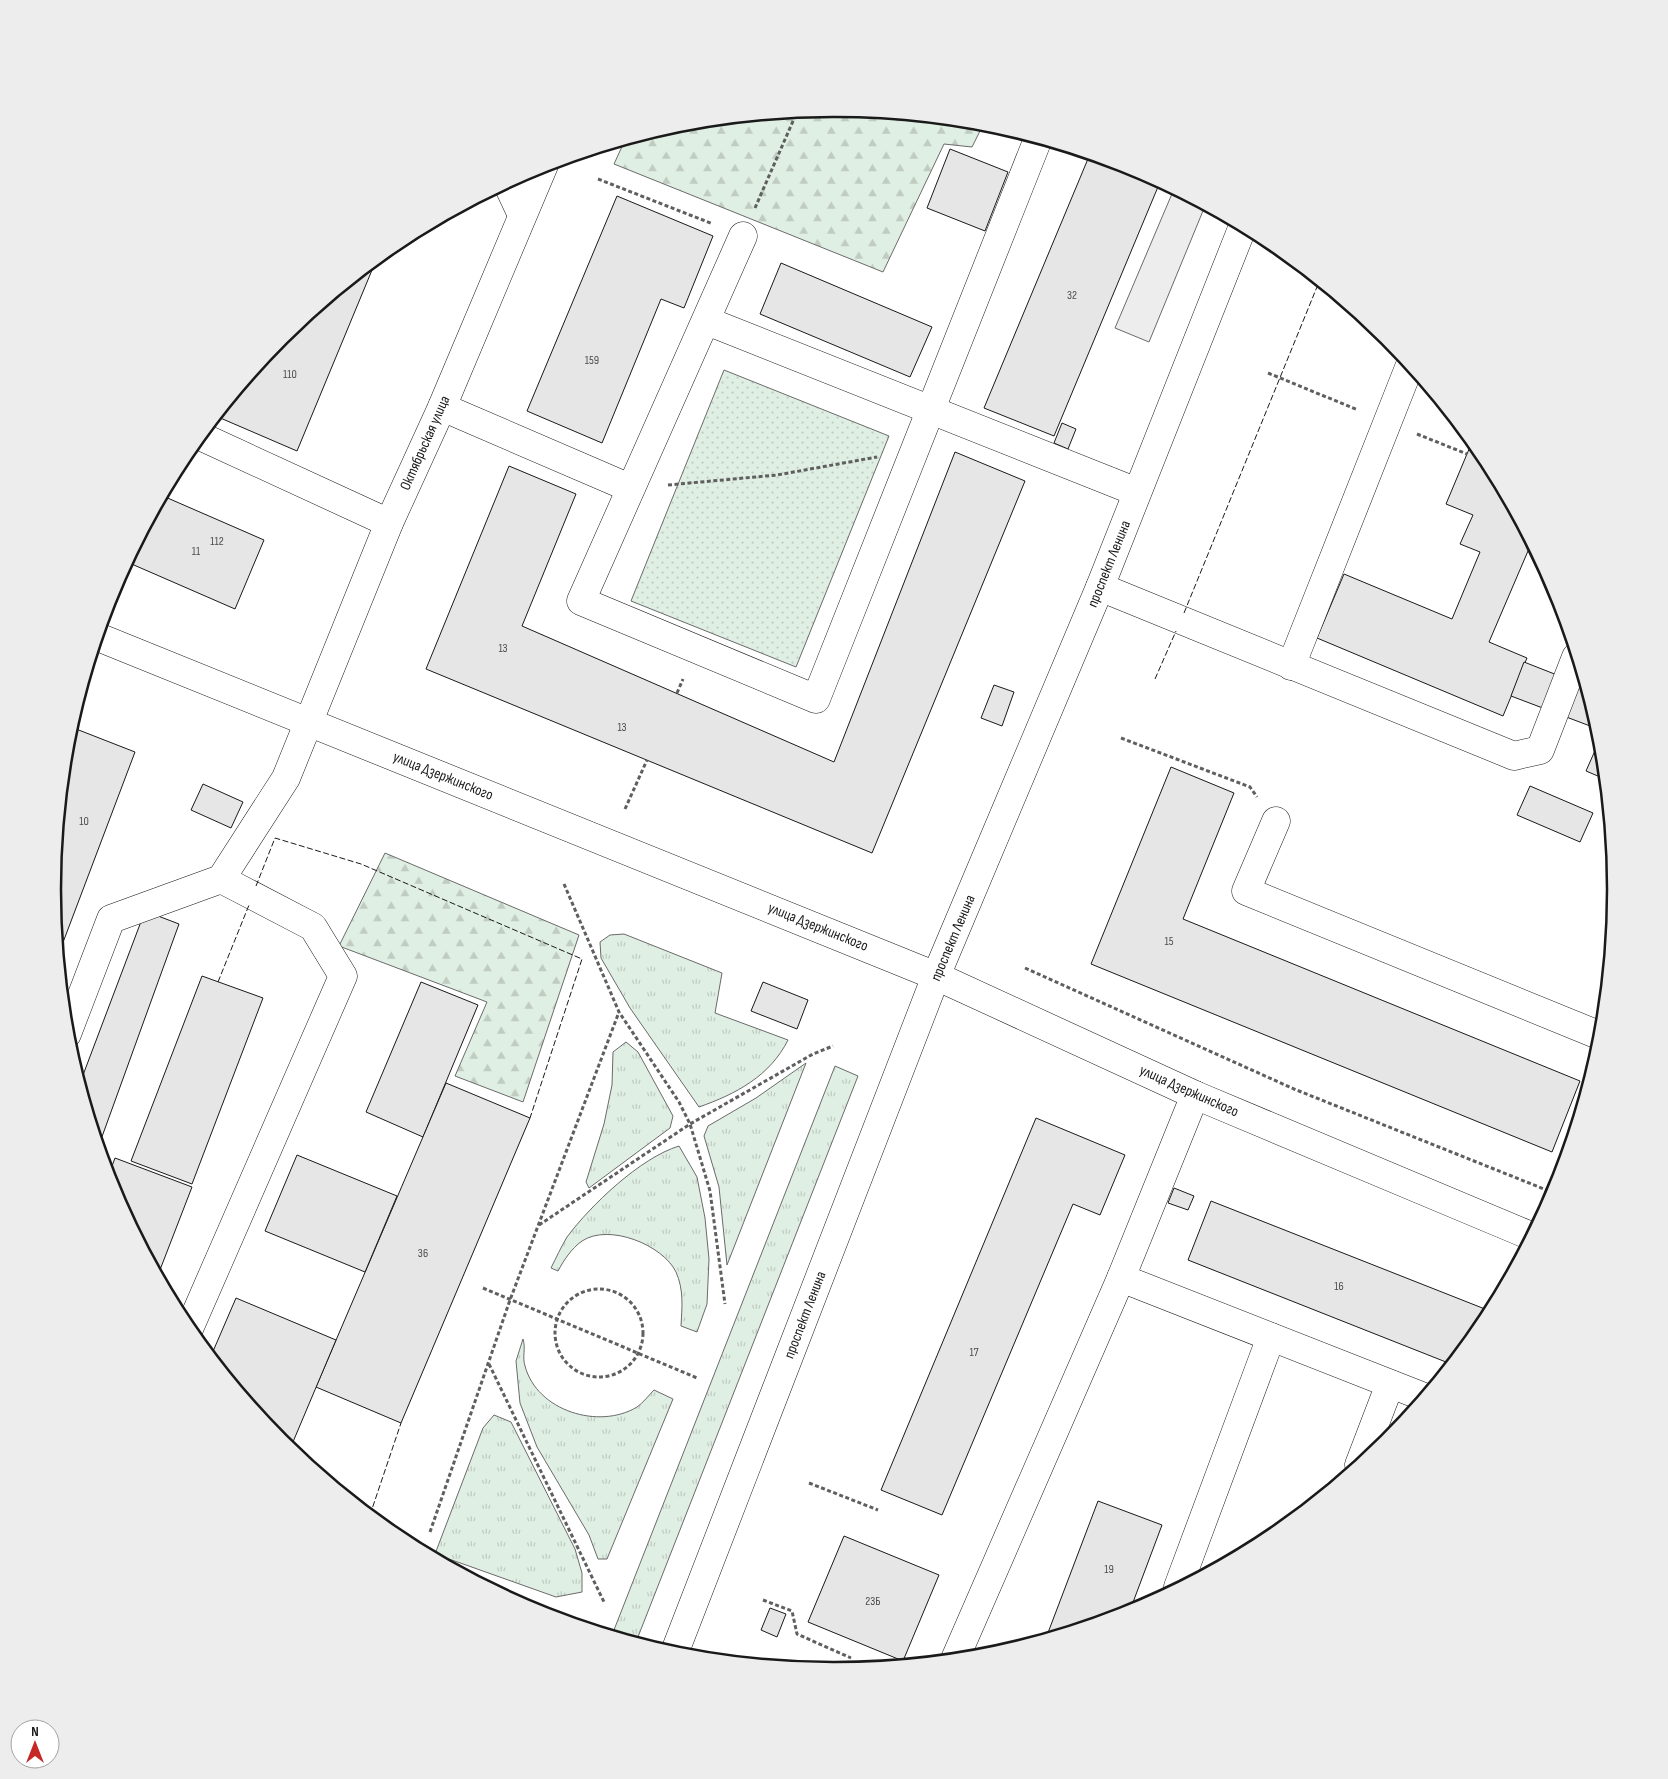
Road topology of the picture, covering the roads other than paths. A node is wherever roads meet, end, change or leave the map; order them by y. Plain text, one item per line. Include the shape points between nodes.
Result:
1 (1036, 144) edge
2 (539, 175) edge
3 (510, 188) edge
4 (522, 215) junction
5 (1240, 233) edge
6 (743, 236) road end
7 (707, 321) junction
8 (1407, 372) edge
9 (442, 407) junction
10 (931, 410) junction
11 (206, 439) edge
12 (630, 488) junction
13 (1137, 492) junction
14 (389, 523) junction
15 (1100, 587) junction
16 (103, 638) edge
17 (1573, 665) edge
18 (1291, 666) junction
19 (308, 722) junction
20 (1276, 821) road end
21 (221, 879) junction
22 (936, 976) junction
23 (73, 1019) edge
24 (1593, 1033) edge
25 (1195, 1095) junction
26 (1525, 1234) edge
27 (1121, 1278) junction
28 (192, 1321) edge
29 (1271, 1337) junction
30 (1390, 1384) junction
31 (1418, 1395) edge
32 (1364, 1451) edge
33 (1180, 1581) edge
34 (677, 1646) edge
35 (958, 1652) edge

1 - 10 main road
2 - 4 main road, Октябрьская улица
3 - 4 main road
4 - 9 main road, Октябрьская улица
5 - 13 main road, проспект Ленина
6 - 7 main road
7 - 10 main road
7 - 12 main road
8 - 18 main road
9 - 12 main road
9 - 14 main road, Октябрьская улица
10 - 12 main road via 816,699 581,602
10 - 13 main road
11 - 14 main road
13 - 15 main road, проспект Ленина
14 - 19 main road, Октябрьская улица
15 - 18 main road
15 - 22 main road, проспект Ленина
16 - 19 main road, улица Дзержинского
17 - 18 main road via 1540,750 1514,756
19 - 21 main road, Октябрьская улица via 286,778
19 - 22 main road, улица Дзержинского
20 - 24 main road via 1246,891
21 - 23 main road via 111,919
21 - 28 main road via 313,927 343,976
22 - 25 main road, улица Дзержинского
22 - 34 main road, проспект Ленина
25 - 26 main road, улица Дзержинского
25 - 27 main road
27 - 29 main road
27 - 35 main road
29 - 30 main road
29 - 33 main road
30 - 31 main road
30 - 32 main road

